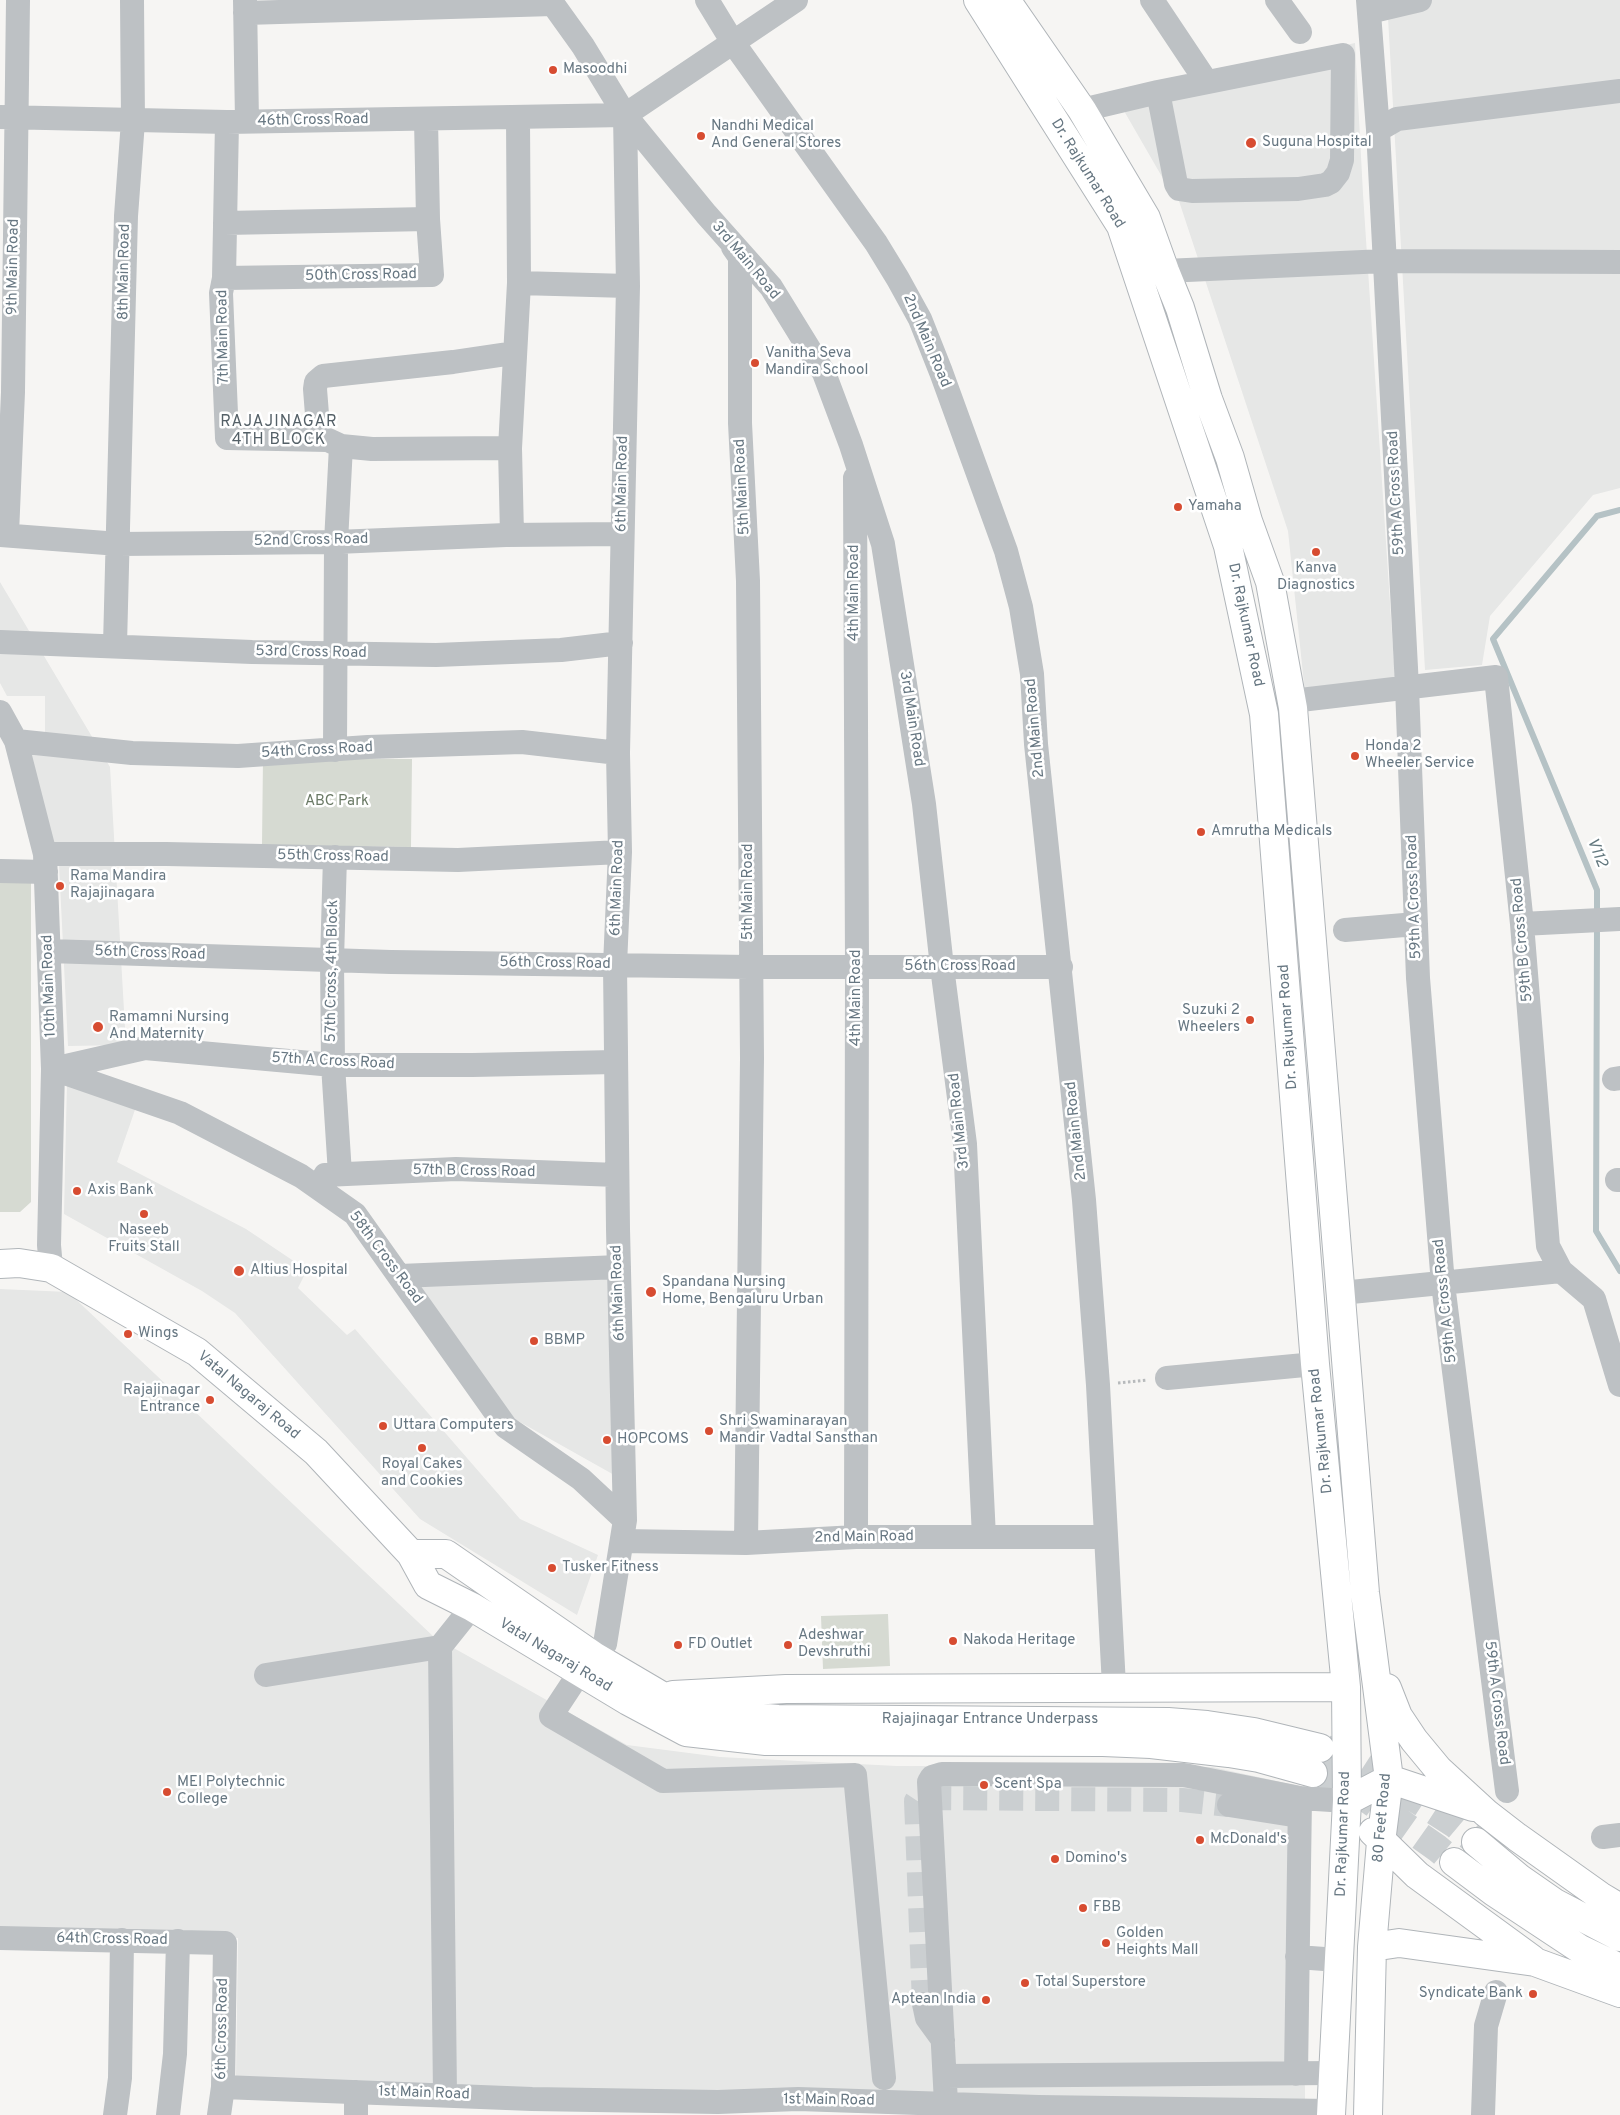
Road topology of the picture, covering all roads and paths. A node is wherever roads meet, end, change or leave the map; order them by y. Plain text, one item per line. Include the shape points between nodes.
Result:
1 (18, 0) edge
2 (132, 0) edge
3 (708, 0) edge
4 (796, 0) edge
5 (978, 0) edge
6 (1006, 0) edge
7 (1152, 0) edge
8 (1277, 0) edge
9 (1420, 0) edge
10 (551, 2) edge
11 (1368, 6) edge
12 (245, 7) edge
13 (1300, 32) dead end
14 (732, 41) junction
15 (1372, 47) junction
16 (1343, 55) junction
17 (1202, 74) dead end
18 (1620, 91) edge
19 (1158, 92) junction
20 (1082, 110) junction
21 (625, 115) junction
22 (9, 117) edge
23 (518, 118) junction
24 (426, 119) junction
25 (133, 121) junction
26 (237, 122) junction
27 (1378, 130) junction
28 (428, 219) junction
29 (225, 223) junction
30 (731, 244) junction
31 (1385, 261) junction
32 (1620, 262) edge
33 (1164, 271) junction
34 (224, 278) junction
35 (519, 283) junction
36 (628, 286) junction
37 (514, 353) junction
38 (330, 443) junction
39 (510, 448) junction
40 (855, 460) junction
41 (4, 534) edge
42 (622, 534) junction
43 (512, 535) junction
44 (336, 542) junction
45 (119, 544) junction
46 (0, 642) edge
47 (621, 643) junction
48 (115, 646) junction
49 (336, 653) junction
50 (1407, 687) junction
51 (1292, 701) junction
52 (0, 712) edge
53 (16, 741) junction
54 (335, 750) junction
55 (618, 753) junction
56 (620, 852) junction
57 (335, 857) junction
58 (45, 863) junction
59 (0, 871) edge
60 (1620, 919) edge
61 (1416, 924) junction
62 (1522, 924) junction
63 (1345, 930) dead end
64 (49, 951) junction
65 (332, 960) junction
66 (615, 964) junction
67 (750, 967) junction
68 (858, 967) junction
69 (942, 967) junction
70 (1061, 967) junction
71 (616, 1062) junction
72 (332, 1065) junction
73 (53, 1070) junction
74 (340, 1174) junction
75 (617, 1174) junction
76 (301, 1176) junction
77 (0, 1264) edge
78 (619, 1267) junction
79 (51, 1268) junction
80 (1561, 1272) junction
81 (400, 1276) junction
82 (1443, 1284) junction
83 (1340, 1293) junction
84 (1315, 1364) junction
85 (1166, 1378) joint
86 (1098, 1385) junction
87 (1620, 1385) edge
88 (624, 1531) junction
89 (1105, 1536) junction
90 (856, 1537) junction
91 (984, 1537) junction
92 (746, 1543) junction
93 (411, 1554) junction
94 (472, 1606) junction
95 (440, 1647) junction
96 (1375, 1659) junction
97 (587, 1664) junction
98 (266, 1675) dead end
99 (1114, 1686) junction
100 (1346, 1687) junction
101 (662, 1696) junction
102 (686, 1732) joint
103 (1389, 1779) junction
104 (1507, 1791) dead end
105 (1347, 1801) junction
106 (1229, 1806) tunnel mouth
107 (1299, 1807) junction
108 (1486, 1813) junction
109 (1381, 1842) junction
110 (1476, 1842) tunnel mouth
111 (1454, 1862) tunnel mouth
112 (1620, 1908) edge
113 (0, 1938) edge
114 (1620, 1938) edge
115 (122, 1940) junction
116 (178, 1941) junction
117 (224, 1942) joint
118 (1372, 1947) junction
119 (1297, 1957) junction
120 (1338, 1960) junction
121 (1535, 1962) junction
122 (1620, 1968) edge
123 (1496, 1992) dead end
124 (1620, 1993) edge
125 (924, 2004) tunnel mouth
126 (943, 2040) junction
127 (1333, 2073) junction
128 (1296, 2074) junction
129 (945, 2076) junction
130 (884, 2078) dead end
131 (222, 2087) junction
132 (444, 2095) junction
133 (356, 2103) edge
134 (946, 2103) junction
135 (532, 2107) edge
136 (718, 2108) edge
137 (892, 2109) edge
138 (1038, 2111) edge
139 (1192, 2112) edge
140 (1331, 2113) edge
141 (115, 2115) edge
142 (168, 2115) edge
143 (219, 2115) edge
144 (1368, 2115) edge
145 (1483, 2115) edge

1 - 22 street, 9th Main Road
2 - 25 street, 8th Main Road
3 - 14 street, 2nd Main Road
4 - 14 street
5 - 84 main road, Dr. Rajkumar Road via 1121,226 1228,546 1264,714
6 - 20 main road, Dr. Rajkumar Road
7 - 17 street
8 - 13 street
9 - 11 street
10 - 12 street
10 - 21 street, 3rd Main Road via 583,46
11 - 15 street, 59th A Cross Road
12 - 26 street, 7th Main Road
14 - 21 street
14 - 70 street, 2nd Main Road via 876,243 920,319 1006,551 1021,607 1032,674 1036,744
15 - 16 street
15 - 27 street, 59th A Cross Road
16 - 19 street
16 - 19 street via 1342,160 1338,173 1324,185 1298,189 1192,191 1179,188
18 - 27 street via 1397,119
19 - 20 street
20 - 33 main road, Dr. Rajkumar Road via 1146,218
21 - 23 street, 46th Cross Road
21 - 30 street, 3rd Main Road
21 - 36 street, 6th Main Road
22 - 25 street, 46th Cross Road
22 - 41 street, 9th Main Road via 13,392
23 - 24 street, 46th Cross Road
23 - 35 street
24 - 26 street, 46th Cross Road
24 - 28 street, 50th Cross Road
25 - 26 street, 46th Cross Road
25 - 45 street, 8th Main Road via 126,216
26 - 29 street, 7th Main Road
27 - 31 street, 59th A Cross Road
28 - 29 street
28 - 34 street, 50th Cross Road via 432,275
29 - 34 street, 7th Main Road
30 - 40 street, 3rd Main Road via 771,287 824,373
30 - 67 street, 5th Main Road via 740,257 740,423 748,581
31 - 32 street
31 - 33 street
31 - 50 street, 59th A Cross Road
33 - 51 main road, Dr. Rajkumar Road via 1180,308 1270,582
34 - 38 street, 7th Main Road via 221,293 227,438
35 - 36 street
35 - 37 street
36 - 42 street, 6th Main Road
37 - 38 street via 323,376 316,382 315,389
37 - 39 street
38 - 39 street, 7th Main Road via 372,449
38 - 44 street
39 - 43 street
40 - 68 street, 4th Main Road
40 - 69 street, 3rd Main Road via 883,544 924,804
41 - 45 street, 52nd Cross Road
42 - 43 street, 52nd Cross Road
42 - 47 street, 6th Main Road
43 - 44 street, 52nd Cross Road
44 - 45 street, 52nd Cross Road
44 - 49 street
45 - 48 street, 8th Main Road
46 - 48 street, 53rd Cross Road
47 - 49 street, 53rd Cross Road via 561,650 436,655
47 - 55 street, 6th Main Road
48 - 49 street, 53rd Cross Road
49 - 54 street
50 - 51 street, 59th B Cross Road
50 - 61 street, 59th A Cross Road
50 - 62 street, 59th B Cross Road via 1496,677
51 - 83 main road, Dr. Rajkumar Road
52 - 53 street, 10th Main Road
53 - 54 street, 54th Cross Road via 132,753 238,756
53 - 58 street, 10th Main Road
54 - 55 street, 54th Cross Road via 522,742
55 - 56 street, 6th Main Road
56 - 57 street, 55th Cross Road via 458,860
56 - 66 street, 6th Main Road
57 - 58 street, 55th Cross Road
57 - 65 street, 57th Cross, 4th Block
58 - 59 street, 55th Cross Road
58 - 64 street, 10th Main Road
60 - 62 street
61 - 63 street
61 - 82 street, 59th A Cross Road
62 - 80 street, 59th B Cross Road via 1548,1246
64 - 65 street, 56th Cross Road
64 - 73 street, 10th Main Road
65 - 66 street, 56th Cross Road
65 - 72 street, 57th Cross, 4th Block
66 - 67 street, 56th Cross Road
66 - 71 street, 6th Main Road
67 - 68 street, 56th Cross Road
67 - 92 street, 5th Main Road via 752,1058
68 - 69 street, 56th Cross Road
68 - 90 street, 4th Main Road
69 - 70 street, 56th Cross Road
69 - 91 street, 3rd Main Road via 965,1144
70 - 86 street, 2nd Main Road
71 - 72 street, 57th A Cross Road
71 - 75 street, 6th Main Road
72 - 73 street, 57th A Cross Road via 145,1048
72 - 74 street, 57th Cross, 4th Block
73 - 76 street, 58th Cross Road via 180,1113
73 - 79 street, 10th Main Road
74 - 75 street, 57th B Cross Road via 456,1169
74 - 76 street, 57th B Cross Road
75 - 78 street, 6th Main Road
76 - 81 street, 58th Cross Road via 355,1214
77 - 79 main road, Vatal Nagaraj Road
78 - 81 street
78 - 88 street, 6th Main Road
79 - 93 main road, Vatal Nagaraj Road via 197,1352 316,1452
80 - 82 street
80 - 87 street, 59th B Cross Road via 1594,1299
81 - 88 street, 58th Cross Road via 506,1427 581,1479
82 - 83 street
82 - 104 street, 59th A Cross Road
83 - 96 main road, Dr. Rajkumar Road via 1365,1593
84 - 85 street
84 - 100 main road, Dr. Rajkumar Road
85 - 86 path
86 - 89 street, 2nd Main Road
88 - 92 street, 2nd Main Road
88 - 97 street, 6th Main Road via 605,1644
89 - 91 street, 2nd Main Road
89 - 99 street, 2nd Main Road
90 - 91 street, 2nd Main Road
90 - 92 street, 2nd Main Road
93 - 94 main road, Vatal Nagaraj Road via 428,1585
93 - 97 main road, Vatal Nagaraj Road via 446,1554
94 - 95 street
94 - 97 main road, Vatal Nagaraj Road
95 - 98 street
95 - 132 street
96 - 103 main road, 80 Feet Road
96 - 108 main road via 1398,1716 1414,1740 1438,1769
97 - 101 main road, Vatal Nagaraj Road
97 - 102 main road, Vatal Nagaraj Road
97 - 130 street, 6th Main Road via 551,1716 663,1781 855,1775
99 - 100 main road
99 - 101 main road via 786,1689
100 - 105 main road, Dr. Rajkumar Road
101 - 102 main road, Rajajinagar Entrance Underpass via 707,1713 778,1719 1129,1721 1207,1725 1277,1736 1317,1760 1259,1758 1151,1744 766,1742
103 - 105 main road
103 - 108 main road
103 - 109 main road, 80 Feet Road
105 - 107 street
105 - 109 main road
105 - 120 main road, Dr. Rajkumar Road
106 - 107 street
107 - 119 street
107 - 126 street via 1184,1775 942,1774 932,1777 929,1782
108 - 112 main road
109 - 118 main road, 80 Feet Road
109 - 121 main road via 1417,1875
110 - 114 main road via 1555,1903
111 - 122 main road via 1558,1934
113 - 115 street, 64th Cross Road
115 - 116 street, 64th Cross Road
115 - 141 street via 120,2078
116 - 117 street, 64th Cross Road
116 - 142 street via 175,2054
117 - 131 street, 6th Cross Road
118 - 121 main road via 1399,1943
118 - 144 main road
119 - 120 street
119 - 128 street
120 - 127 main road, Dr. Rajkumar Road
121 - 124 main road
123 - 145 street via 1486,2026
125 - 126 street via 927,2018
126 - 129 street
127 - 128 street
127 - 140 main road, Dr. Rajkumar Road
128 - 129 street
129 - 134 street
131 - 133 street, 1st Main Road
131 - 143 street, 6th Cross Road
132 - 133 street, 1st Main Road
132 - 135 street, 1st Main Road
134 - 137 street, 1st Main Road
134 - 138 street, 1st Main Road
135 - 136 street, 1st Main Road
136 - 137 street, 1st Main Road via 798,2099
138 - 139 street, 1st Main Road
139 - 140 street, 1st Main Road

